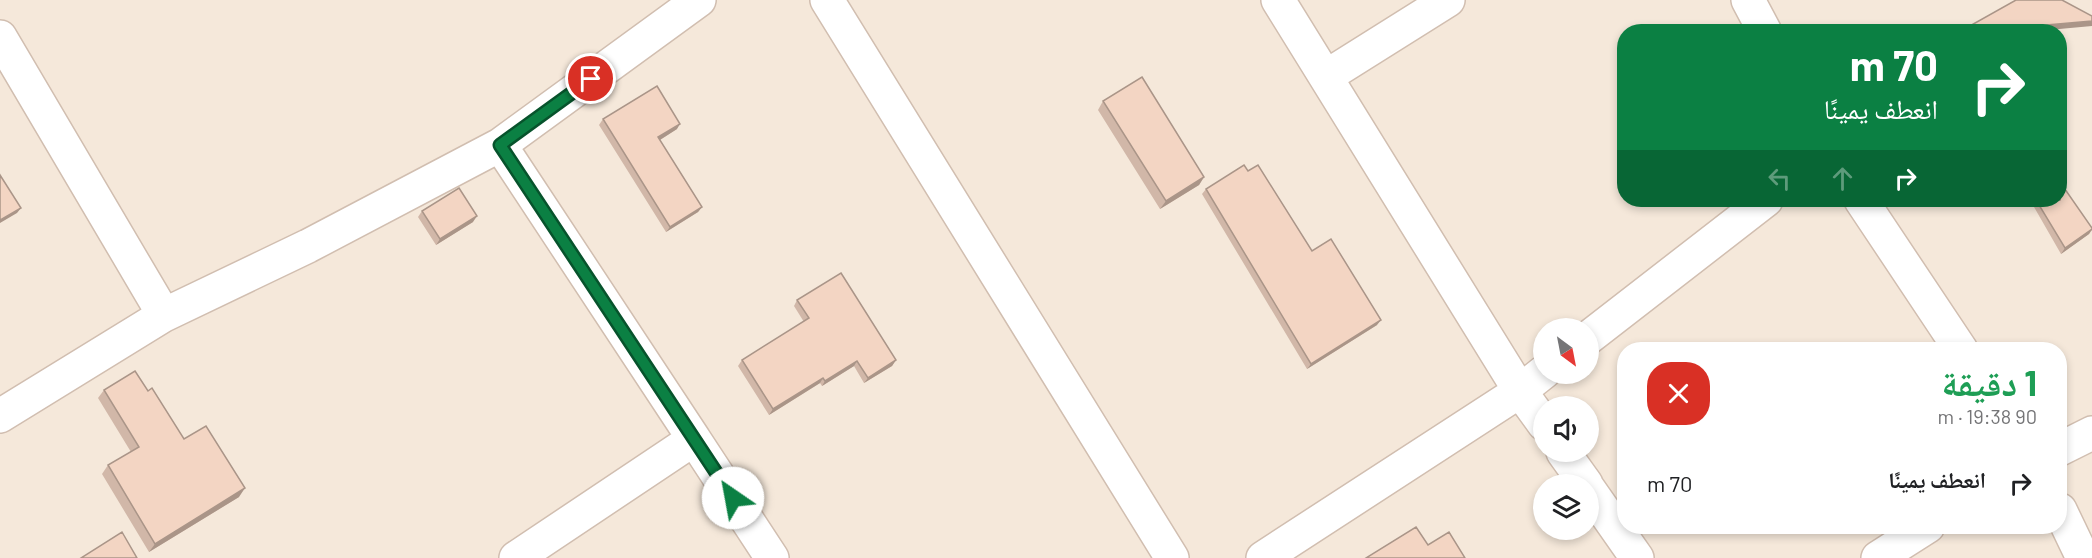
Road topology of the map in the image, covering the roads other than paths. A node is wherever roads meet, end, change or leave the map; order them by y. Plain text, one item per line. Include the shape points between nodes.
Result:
1 (699, 0) edge
2 (827, 0) edge
3 (1278, 0) edge
4 (1448, 0) edge
5 (1748, 0) edge
6 (1761, 24) edge
7 (0, 37) edge
8 (1327, 76) junction
9 (500, 145) junction
10 (1758, 207) edge
11 (1866, 207) edge
12 (164, 315) junction
13 (1599, 330) edge
14 (1956, 342) edge
15 (1532, 382) edge
16 (0, 416) edge
17 (2092, 433) edge
18 (694, 439) junction
19 (2067, 446) edge
20 (1599, 504) edge
21 (2067, 525) edge
22 (1617, 529) edge
23 (1620, 534) edge
24 (1916, 534) edge
25 (516, 558) edge
26 (772, 558) edge
27 (1172, 558) edge
28 (1263, 558) edge
29 (1637, 558) edge
30 (1878, 558) edge
31 (2083, 558) edge

1 - 9 street
2 - 27 street
3 - 8 street
4 - 8 street
5 - 6 street
7 - 12 street
8 - 15 street
9 - 12 street via 308,246
9 - 18 street
10 - 13 street
11 - 14 street
12 - 16 street
15 - 28 street
17 - 19 street
18 - 25 street
18 - 26 street
20 - 22 street
21 - 31 street
23 - 29 street
24 - 30 street

